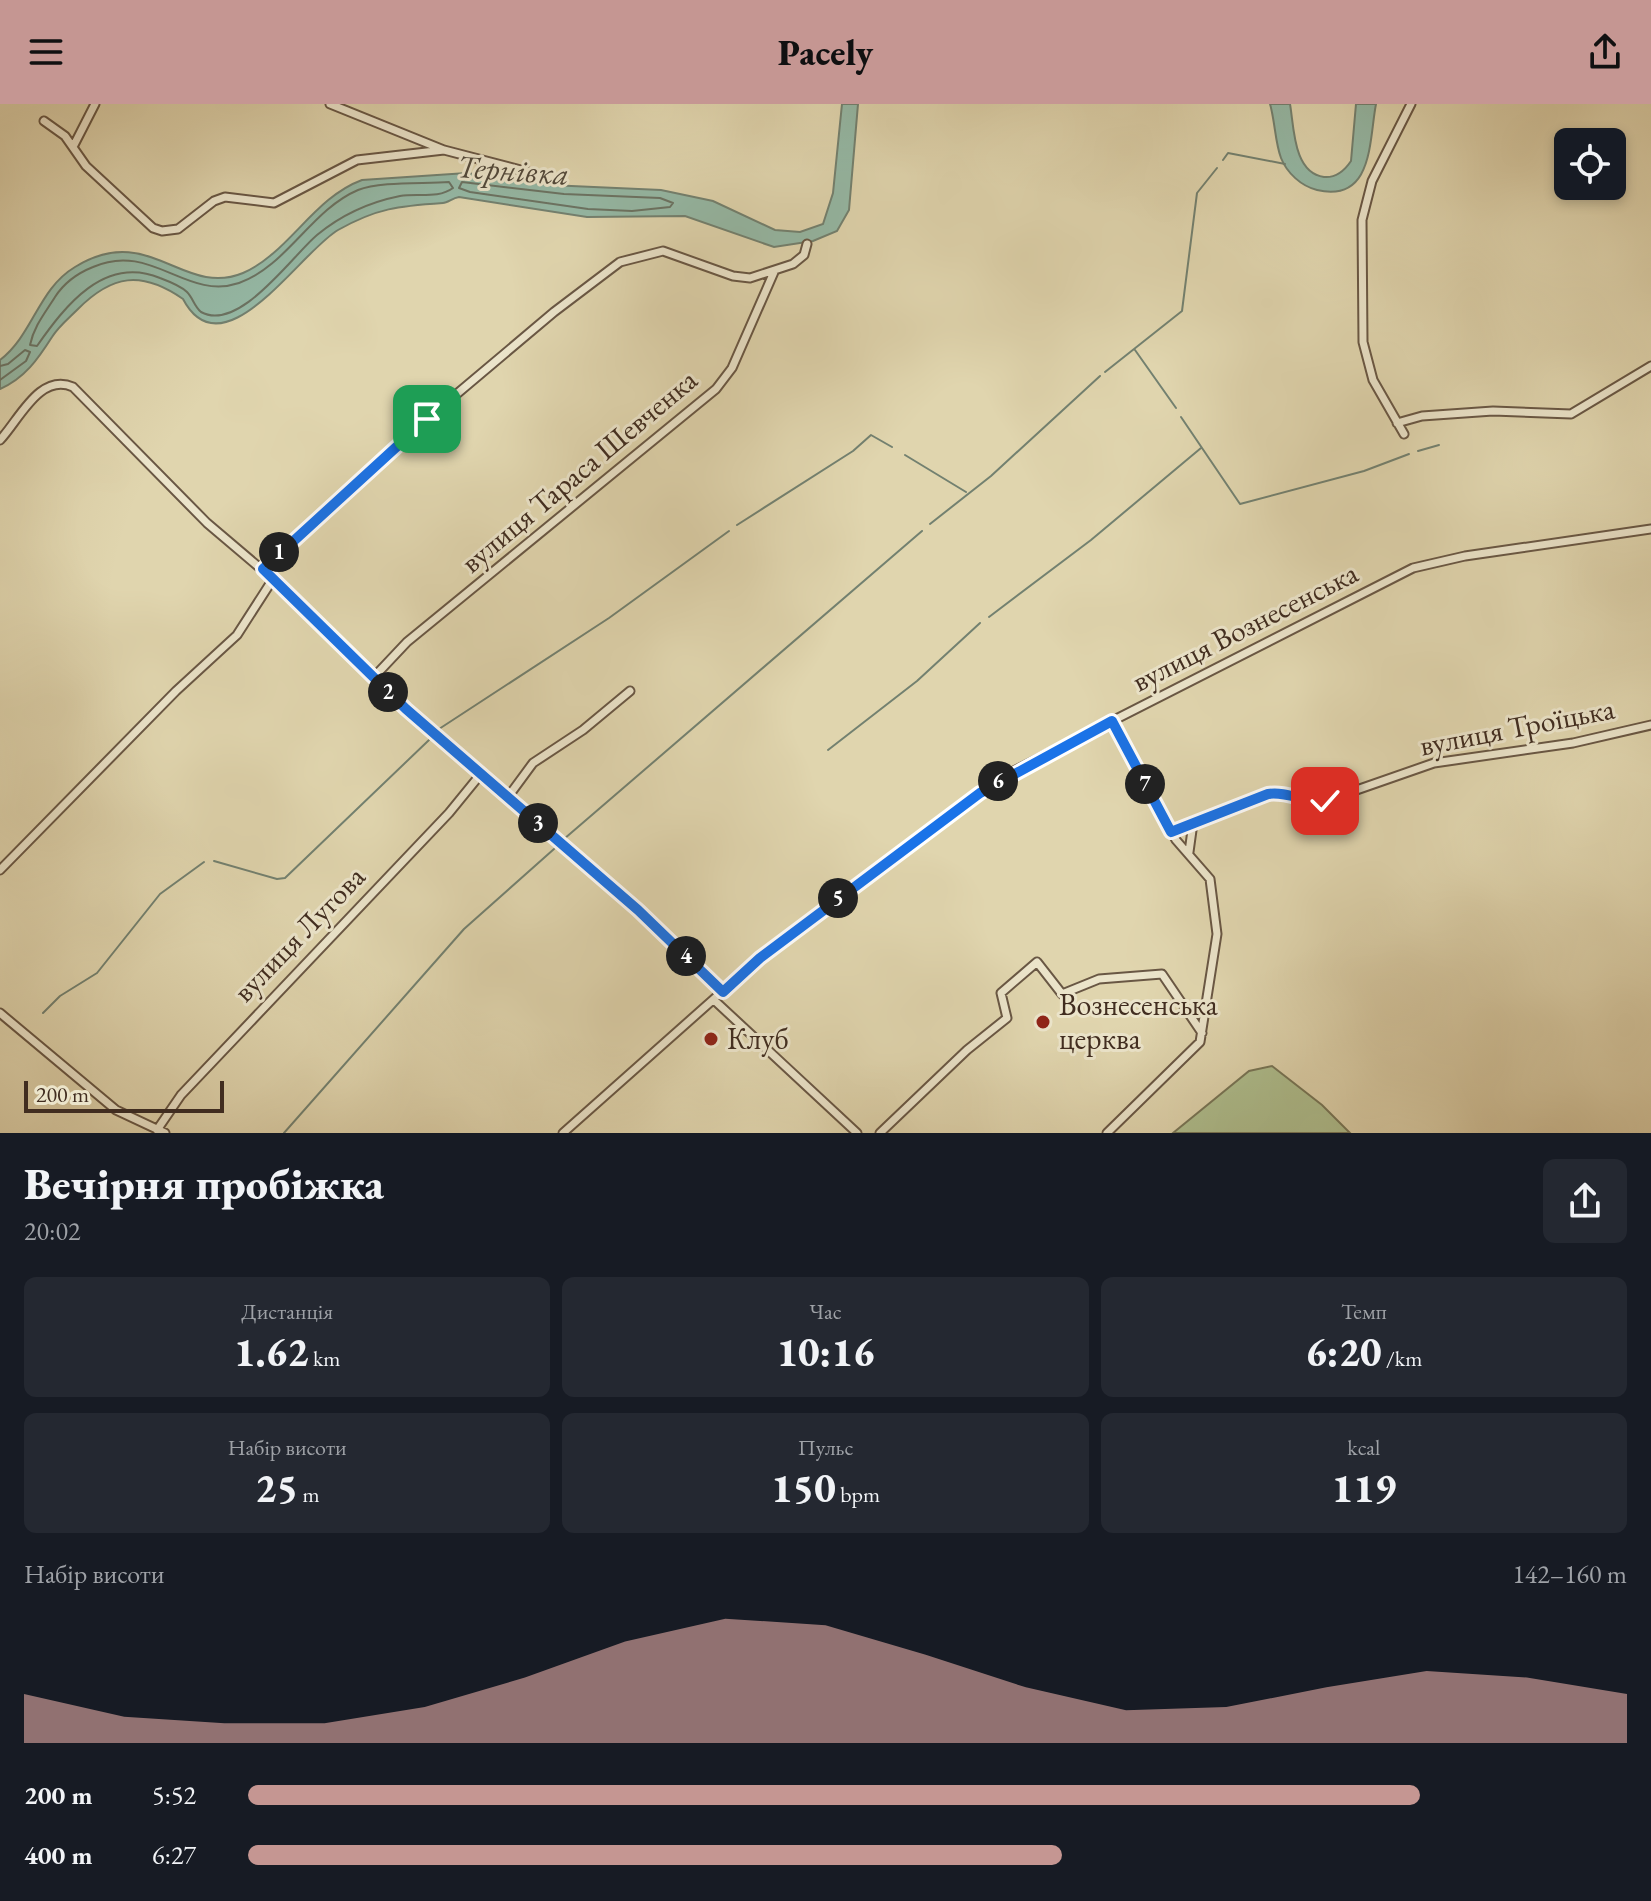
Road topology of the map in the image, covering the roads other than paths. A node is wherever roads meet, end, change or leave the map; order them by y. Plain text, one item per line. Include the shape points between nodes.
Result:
1 (95, 104) edge
2 (330, 104) edge
3 (1411, 104) edge
4 (44, 121) dead end
5 (74, 145) junction
6 (444, 150) junction
7 (559, 180) dead end
8 (807, 244) dead end
9 (774, 272) junction
10 (1651, 366) edge
11 (1397, 423) junction
12 (1404, 434) dead end
13 (0, 440) edge
14 (1651, 529) edge
15 (263, 569) junction
16 (273, 579) junction
17 (374, 677) junction
18 (630, 691) dead end
19 (1112, 721) junction
20 (1651, 725) edge
21 (480, 775) junction
22 (508, 797) junction
23 (1193, 823) junction
24 (1171, 832) junction
25 (1189, 852) junction
26 (0, 870) edge
27 (723, 992) junction
28 (714, 1000) junction
29 (0, 1013) edge
30 (1202, 1033) junction
31 (161, 1131) edge
32 (563, 1133) edge
33 (857, 1133) edge
34 (880, 1133) edge
35 (1107, 1133) edge

1 - 5 street
2 - 6 street
3 - 11 street via 1372,181 1362,220 1363,342 1373,380
4 - 5 street
5 - 6 street via 86,166 153,228 171,231 225,197 262,203 284,199 357,160
6 - 7 street
8 - 9 street via 798,261
9 - 15 street via 733,276 663,251 620,262 427,419
9 - 17 street, вулиця Тараса Шевченка via 736,360 716,389 407,642
10 - 11 street via 1571,414 1493,411
11 - 12 street
13 - 15 street via 40,392 68,385 216,532
14 - 19 street, вулиця Вознесенська via 1413,568
15 - 16 street
16 - 17 street
16 - 26 street via 237,635
17 - 21 street
18 - 22 street via 533,763
19 - 24 street
19 - 27 street, вулиця Вознесенська via 980,793 760,958
20 - 23 street, вулиця Троїцька via 1573,743 1434,763 1325,801 1268,794
21 - 22 street
21 - 31 street, вулиця Лугова via 219,1054
22 - 27 street
23 - 24 street, вулиця Троїцька
23 - 25 street
24 - 25 street
25 - 30 street via 1210,879 1216,921
27 - 28 street, вулиця Вознесенська
28 - 32 street, вулиця Вознесенська
28 - 33 street
29 - 31 street via 116,1110
30 - 34 street via 1162,974 1099,979 1062,994 1037,962 1001,993 1007,1018
30 - 35 street via 1200,1042

